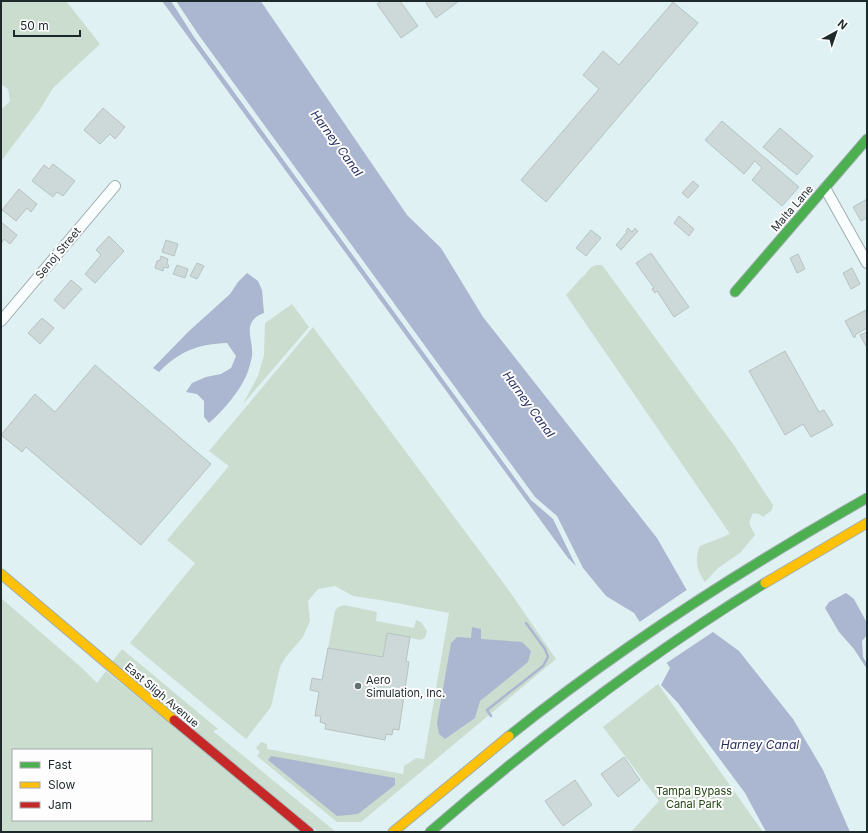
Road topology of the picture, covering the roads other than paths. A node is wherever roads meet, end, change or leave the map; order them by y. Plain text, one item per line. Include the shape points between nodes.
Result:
1 (867, 139) edge
2 (115, 186) dead end
3 (825, 188) junction
4 (867, 263) edge
5 (735, 292) dead end
6 (1, 321) edge
7 (867, 498) edge
8 (867, 523) edge
9 (1, 574) edge
10 (704, 595) junction
11 (662, 635) dead end
12 (599, 685) dead end
13 (595, 698) junction
14 (309, 832) edge
15 (393, 832) edge
16 (430, 832) edge

1 - 3 main road, Malta Lane
2 - 6 street, Senoj Street
3 - 4 street
3 - 5 main road, Malta Lane
7 - 10 main road
8 - 13 main road via 716,613
9 - 14 main road, East Sligh Avenue
10 - 11 main road
10 - 15 main road via 528,721
12 - 13 main road
13 - 16 main road via 543,737

